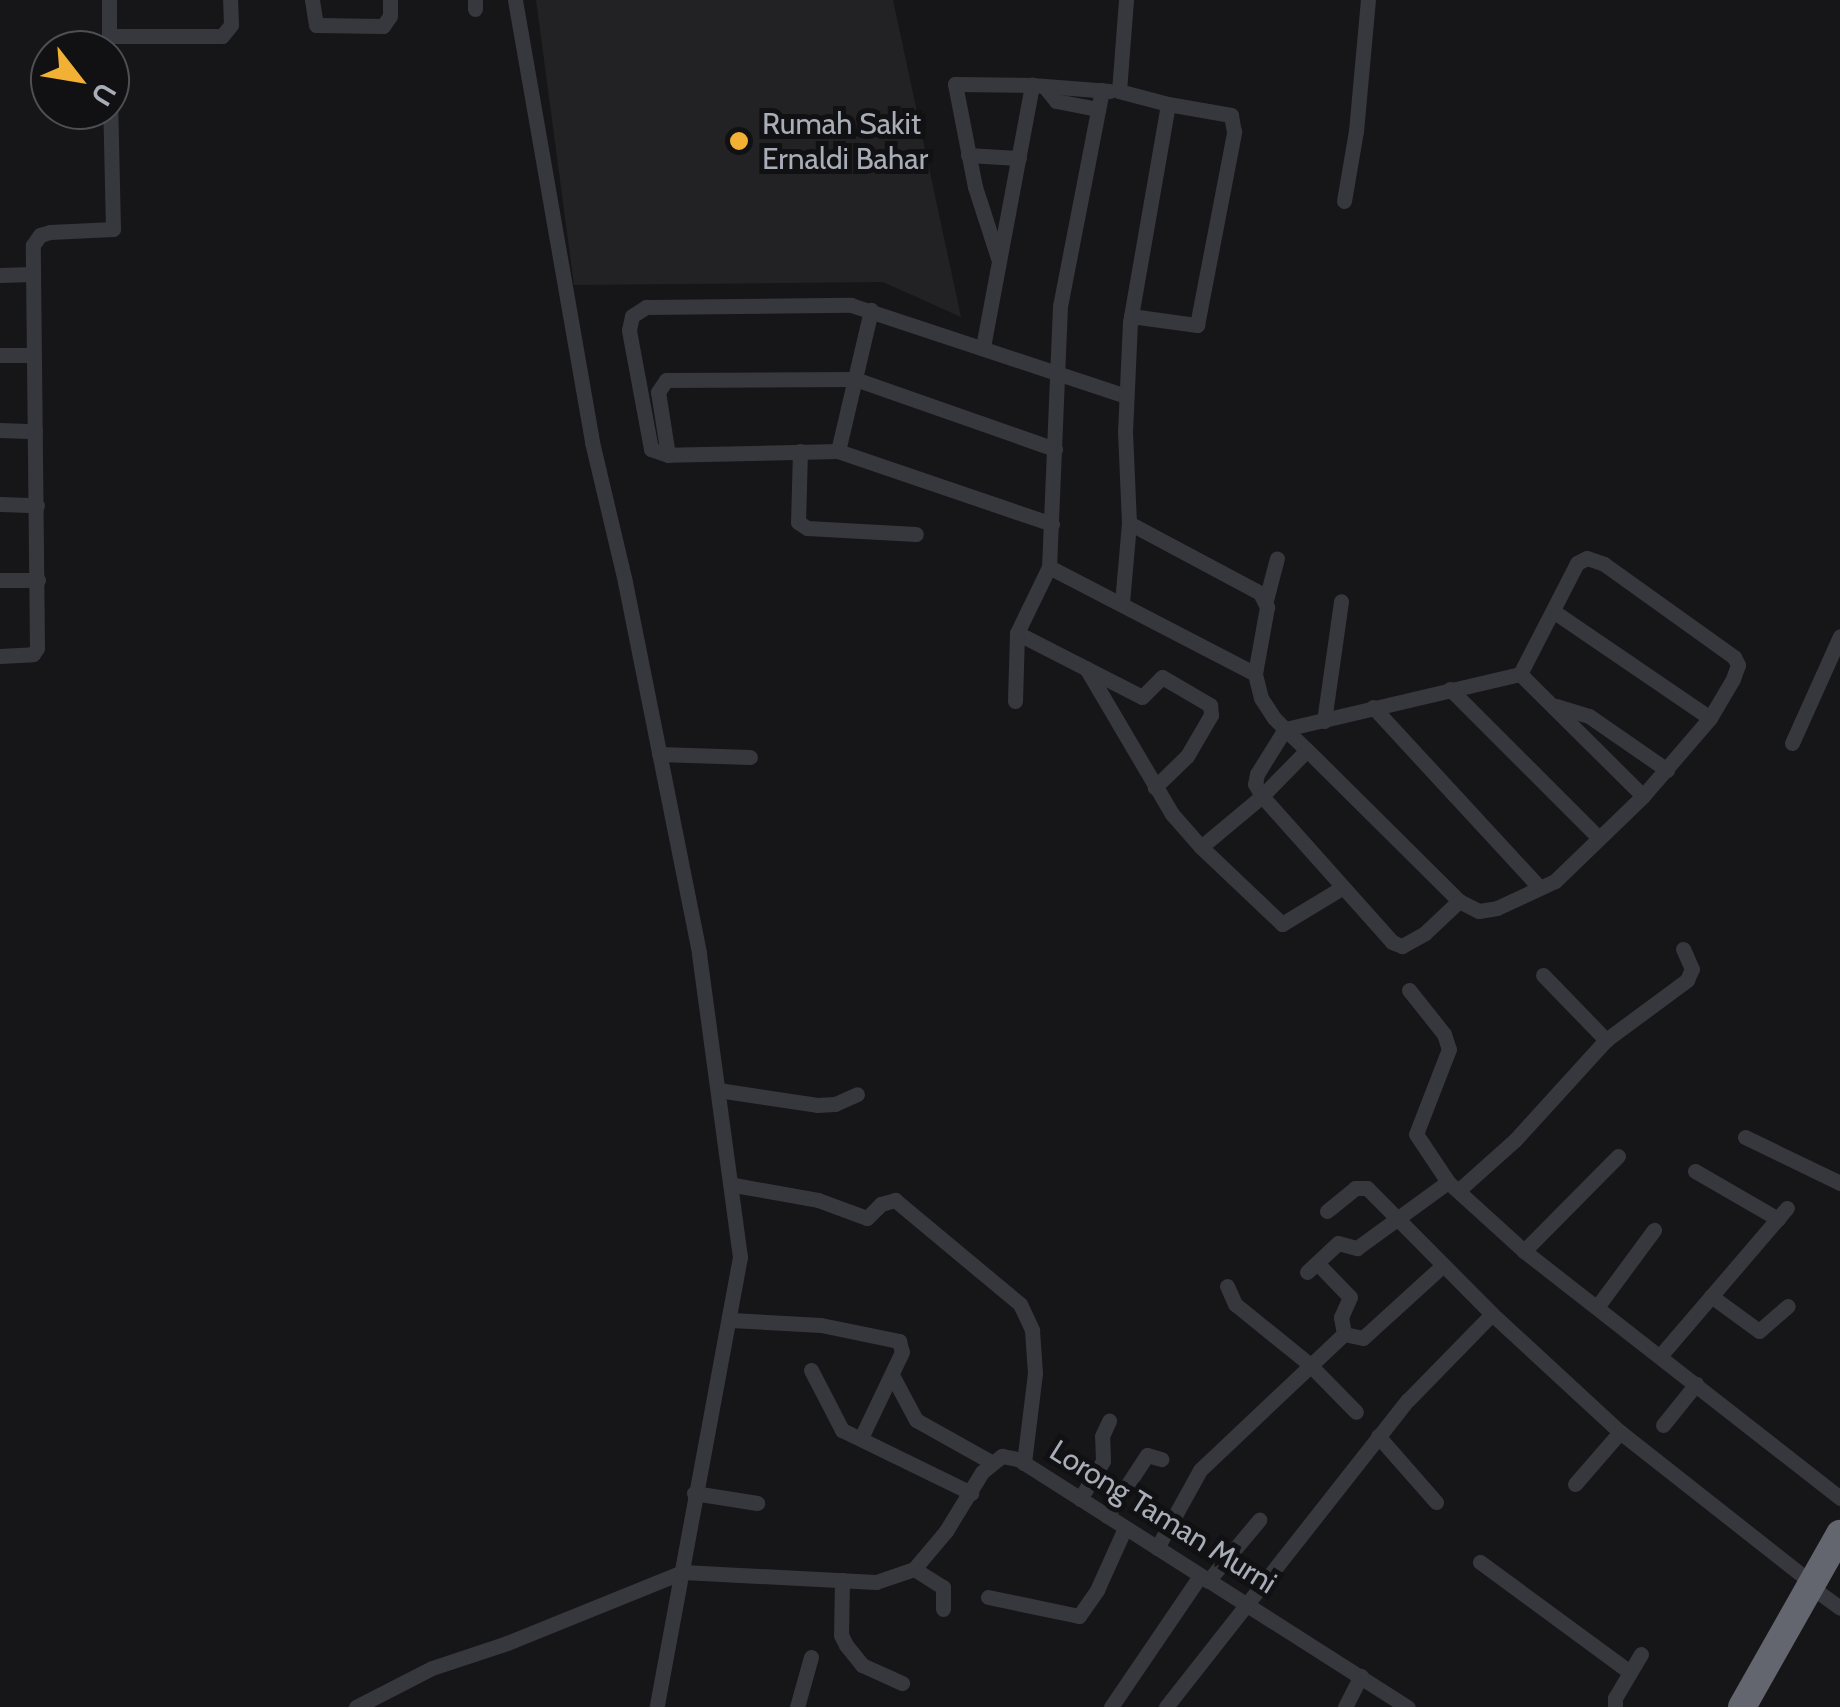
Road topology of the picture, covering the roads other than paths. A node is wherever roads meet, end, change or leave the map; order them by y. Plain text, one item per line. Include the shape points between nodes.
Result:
1 (109, 0) edge
2 (230, 0) edge
3 (312, 0) edge
4 (390, 0) edge
5 (515, 0) edge
6 (1126, 0) edge
7 (1368, 0) edge
8 (109, 30) edge
9 (130, 42) edge
10 (1038, 85) junction
11 (1102, 90) junction
12 (1119, 91) junction
13 (1168, 104) junction
14 (1098, 109) junction
15 (111, 130) edge
16 (968, 155) junction
17 (1018, 158) junction
18 (1344, 201) dead end
19 (999, 260) junction
20 (32, 274) junction
21 (0, 275) edge
22 (872, 310) junction
23 (1131, 316) junction
24 (983, 347) junction
25 (0, 354) edge
26 (34, 355) junction
27 (1055, 371) junction
28 (855, 379) junction
29 (1126, 396) junction
30 (0, 430) edge
31 (35, 431) junction
32 (1055, 449) junction
33 (800, 451) junction
34 (838, 451) junction
35 (668, 455) junction
36 (0, 504) edge
37 (36, 504) junction
38 (1129, 523) junction
39 (1052, 524) junction
40 (916, 534) dead end
41 (1277, 558) dead end
42 (1049, 566) junction
43 (0, 580) edge
44 (38, 580) junction
45 (1266, 600) junction
46 (1341, 600) dead end
47 (1122, 603) junction
48 (1552, 611) junction
49 (1017, 633) junction
50 (1839, 641) edge
51 (0, 656) edge
52 (1086, 668) junction
53 (1255, 674) junction
54 (1520, 674) junction
55 (1450, 689) junction
56 (1142, 697) junction
57 (1015, 701) dead end
58 (1556, 706) junction
59 (1373, 707) junction
60 (1710, 718) junction
61 (1324, 721) junction
62 (1119, 725) junction
63 (1285, 729) junction
64 (1792, 743) dead end
65 (1306, 750) junction
66 (659, 754) junction
67 (750, 757) dead end
68 (1667, 770) junction
69 (1156, 787) junction
70 (1262, 796) junction
71 (1643, 796) junction
72 (1599, 838) junction
73 (1201, 847) junction
74 (1342, 886) junction
75 (1540, 888) junction
76 (1459, 901) junction
77 (1683, 949) dead end
78 (1544, 975) dead end
79 (1409, 990) dead end
80 (1606, 1040) junction
81 (718, 1090) junction
82 (857, 1094) dead end
83 (1745, 1137) dead end
84 (1618, 1156) dead end
85 (1695, 1170) dead end
86 (1840, 1183) edge
87 (734, 1186) junction
88 (1454, 1186) junction
89 (1328, 1210) dead end
90 (1396, 1216) junction
91 (1654, 1230) dead end
92 (1524, 1251) junction
93 (1442, 1266) junction
94 (1227, 1286) dead end
95 (1711, 1296) junction
96 (1788, 1306) dead end
97 (1597, 1307) junction
98 (1492, 1314) junction
99 (731, 1320) junction
100 (1344, 1334) junction
101 (1660, 1356) junction
102 (1308, 1364) junction
103 (811, 1370) dead end
104 (892, 1374) junction
105 (1696, 1384) junction
106 (1356, 1412) dead end
107 (1109, 1421) dead end
108 (1663, 1425) dead end
109 (1620, 1432) junction
110 (1378, 1436) junction
111 (861, 1438) junction
112 (1161, 1459) dead end
113 (992, 1462) junction
114 (1024, 1463) junction
115 (1574, 1484) dead end
116 (971, 1493) junction
117 (694, 1494) junction
118 (1840, 1498) edge
119 (1080, 1499) junction
120 (1436, 1502) dead end
121 (756, 1503) dead end
122 (1107, 1516) junction
123 (1259, 1520) dead end
124 (1125, 1528) junction
125 (1840, 1534) edge
126 (1157, 1548) junction
127 (1480, 1562) dead end
128 (914, 1569) junction
129 (682, 1572) junction
130 (1204, 1578) junction
131 (842, 1580) junction
132 (1811, 1585) junction
133 (988, 1597) dead end
134 (1248, 1603) junction
135 (1840, 1608) edge
136 (943, 1609) dead end
137 (1641, 1654) dead end
138 (811, 1656) dead end
139 (1630, 1672) junction
140 (1361, 1676) junction
141 (902, 1683) dead end
142 (356, 1707) edge
143 (657, 1707) edge
144 (797, 1707) edge
145 (1111, 1707) edge
146 (1166, 1707) edge
147 (1345, 1707) edge
148 (1408, 1707) edge
149 (1615, 1707) edge
150 (1742, 1707) edge

1 - 8 street
2 - 9 street via 231,25 222,36
3 - 4 street via 316,26 388,22
5 - 66 street via 592,442
6 - 12 street
7 - 18 street
10 - 11 street
10 - 14 street via 1056,101
10 - 16 street via 956,84
10 - 17 street
11 - 12 street
11 - 14 street
12 - 13 street
13 - 23 street
13 - 23 street via 1231,115 1234,132 1197,324
14 - 27 street via 1060,306
15 - 20 street via 113,229 40,235
16 - 17 street
16 - 19 street
17 - 19 street
19 - 24 street
20 - 21 street
20 - 26 street
22 - 24 street
22 - 28 street
22 - 35 street via 637,312 629,330 641,408 652,448
23 - 29 street
24 - 27 street
25 - 26 street
26 - 31 street
27 - 29 street
27 - 32 street
28 - 32 street
28 - 34 street
28 - 35 street via 666,380 658,392
29 - 38 street
30 - 31 street
31 - 37 street
32 - 39 street
33 - 34 street
33 - 35 street
33 - 40 street via 798,522 807,528
34 - 39 street
36 - 37 street
37 - 44 street
38 - 45 street
38 - 47 street
39 - 42 street
41 - 45 street
42 - 47 street
42 - 49 street
43 - 44 street
44 - 51 street via 37,648 34,654
45 - 53 street
46 - 61 street
47 - 53 street
48 - 54 street
48 - 60 street
48 - 60 street via 1577,563 1587,558 1604,564 1734,657 1738,665
49 - 52 street
49 - 57 street
50 - 64 street
52 - 56 street
52 - 62 street
53 - 63 street via 1261,698
54 - 55 street
54 - 58 street
55 - 59 street
55 - 72 street
56 - 62 street
56 - 69 street via 1162,677 1210,705 1187,756
58 - 68 street via 1589,716
58 - 71 street
59 - 61 street
59 - 75 street
60 - 68 street
61 - 63 street
62 - 69 street
63 - 65 street
63 - 70 street via 1256,774
65 - 70 street
65 - 76 street
66 - 67 street
66 - 81 street via 700,954
68 - 71 street
69 - 73 street
70 - 73 street
70 - 74 street
71 - 72 street
72 - 75 street
73 - 74 street via 1282,924
74 - 76 street via 1402,946
75 - 76 street via 1480,911
77 - 80 street via 1692,969 1686,980
78 - 80 street
79 - 88 street via 1449,1049 1416,1134
80 - 88 street via 1516,1140
81 - 82 street via 817,1105
81 - 87 street
83 - 86 street
84 - 92 street
85 - 95 street via 1782,1214
87 - 99 street via 740,1257
87 - 114 street via 818,1200 867,1218 895,1200 1020,1304 1032,1330 1035,1373
88 - 90 street
88 - 92 street
89 - 90 street via 1360,1186
90 - 93 street
90 - 100 street via 1357,1248 1338,1243 1312,1268 1350,1297
91 - 97 street
92 - 97 street
93 - 98 street
93 - 100 street via 1363,1338
94 - 102 street via 1247,1315
95 - 96 street via 1759,1331
95 - 101 street
97 - 101 street
98 - 109 street
98 - 110 street
99 - 104 street via 892,1337 902,1346
99 - 117 street
100 - 102 street
101 - 105 street
102 - 106 street
102 - 126 street via 1200,1470
103 - 111 street via 835,1421
104 - 111 street
104 - 113 street via 916,1420
105 - 108 street
105 - 118 street
107 - 119 street via 1102,1436 1104,1461
109 - 115 street
109 - 132 street
110 - 120 street
110 - 134 street
111 - 116 street
112 - 122 street via 1147,1455
113 - 114 street, Lorong Taman Murni via 1002,1456
113 - 116 street
114 - 119 street, Lorong Taman Murni
116 - 128 street
117 - 121 street
117 - 129 street
119 - 122 street, Lorong Taman Murni
122 - 124 street, Lorong Taman Murni
123 - 130 street
124 - 126 street, Lorong Taman Murni
124 - 133 street via 1079,1616
125 - 132 highway
126 - 130 street, Lorong Taman Murni
127 - 139 street
128 - 131 street via 876,1582
128 - 136 street via 943,1588
129 - 131 street
129 - 142 street via 432,1668
129 - 143 street
130 - 134 street, Lorong Taman Murni
130 - 145 street
131 - 141 street via 846,1645 862,1665
132 - 135 street
132 - 150 highway
134 - 140 street, Lorong Taman Murni
134 - 146 street
137 - 139 street
138 - 144 street
139 - 149 street
140 - 147 street
140 - 148 street, Lorong Taman Murni

